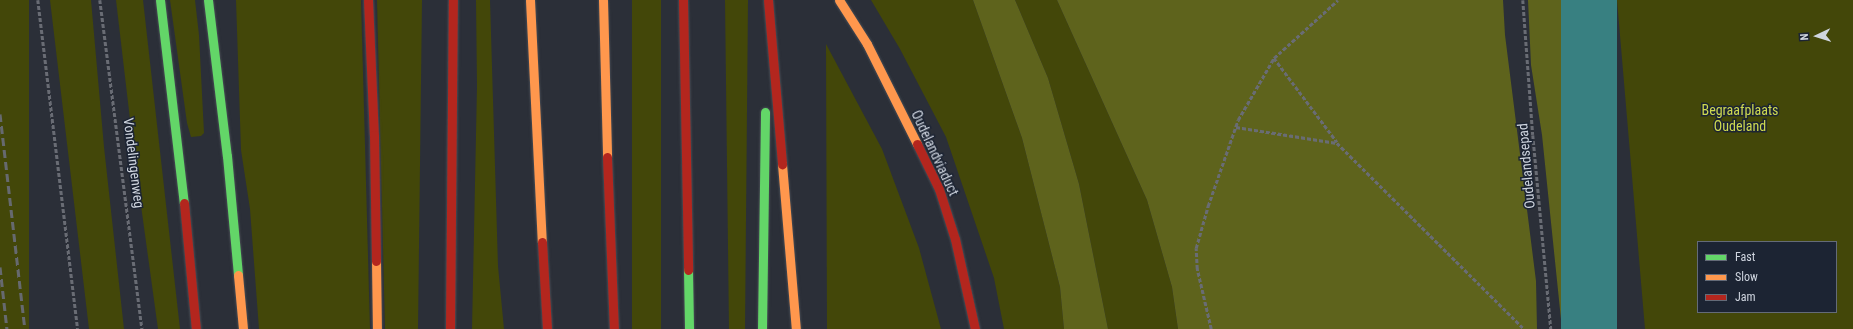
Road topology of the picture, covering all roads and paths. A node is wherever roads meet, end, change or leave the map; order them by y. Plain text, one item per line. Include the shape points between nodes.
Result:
1 (38, 0) edge
2 (100, 0) edge
3 (160, 0) edge
4 (208, 0) edge
5 (368, 0) edge
6 (453, 0) edge
7 (530, 0) edge
8 (603, 0) edge
9 (683, 0) edge
10 (767, 0) edge
11 (839, 0) edge
12 (1338, 0) edge
13 (1523, 0) edge
14 (1274, 58) junction
15 (765, 78) dead end
16 (765, 102) dead end
17 (1236, 127) junction
18 (1337, 143) junction
19 (78, 329) edge
20 (142, 329) edge
21 (196, 329) edge
22 (243, 329) edge
23 (377, 329) edge
24 (450, 329) edge
25 (547, 329) edge
26 (614, 329) edge
27 (689, 329) edge
28 (762, 329) edge
29 (796, 329) edge
30 (975, 329) edge
31 (1211, 329) edge
32 (1524, 329) edge
33 (1551, 329) edge

1 - 19 path
2 - 20 path, Vondelingenweg
3 - 21 main road via 180,162
4 - 22 main road via 228,156
5 - 23 main road via 374,135
6 - 24 main road
7 - 25 main road
8 - 26 main road
9 - 27 main road
10 - 15 main road
10 - 29 main road
11 - 30 main road, Oudelandviaduct via 867,44 939,189 954,239
12 - 14 path
13 - 33 path, Oudelandsepad
14 - 17 path
14 - 18 path
16 - 28 main road
17 - 18 path
17 - 31 path via 1196,248 1197,269
18 - 32 path

